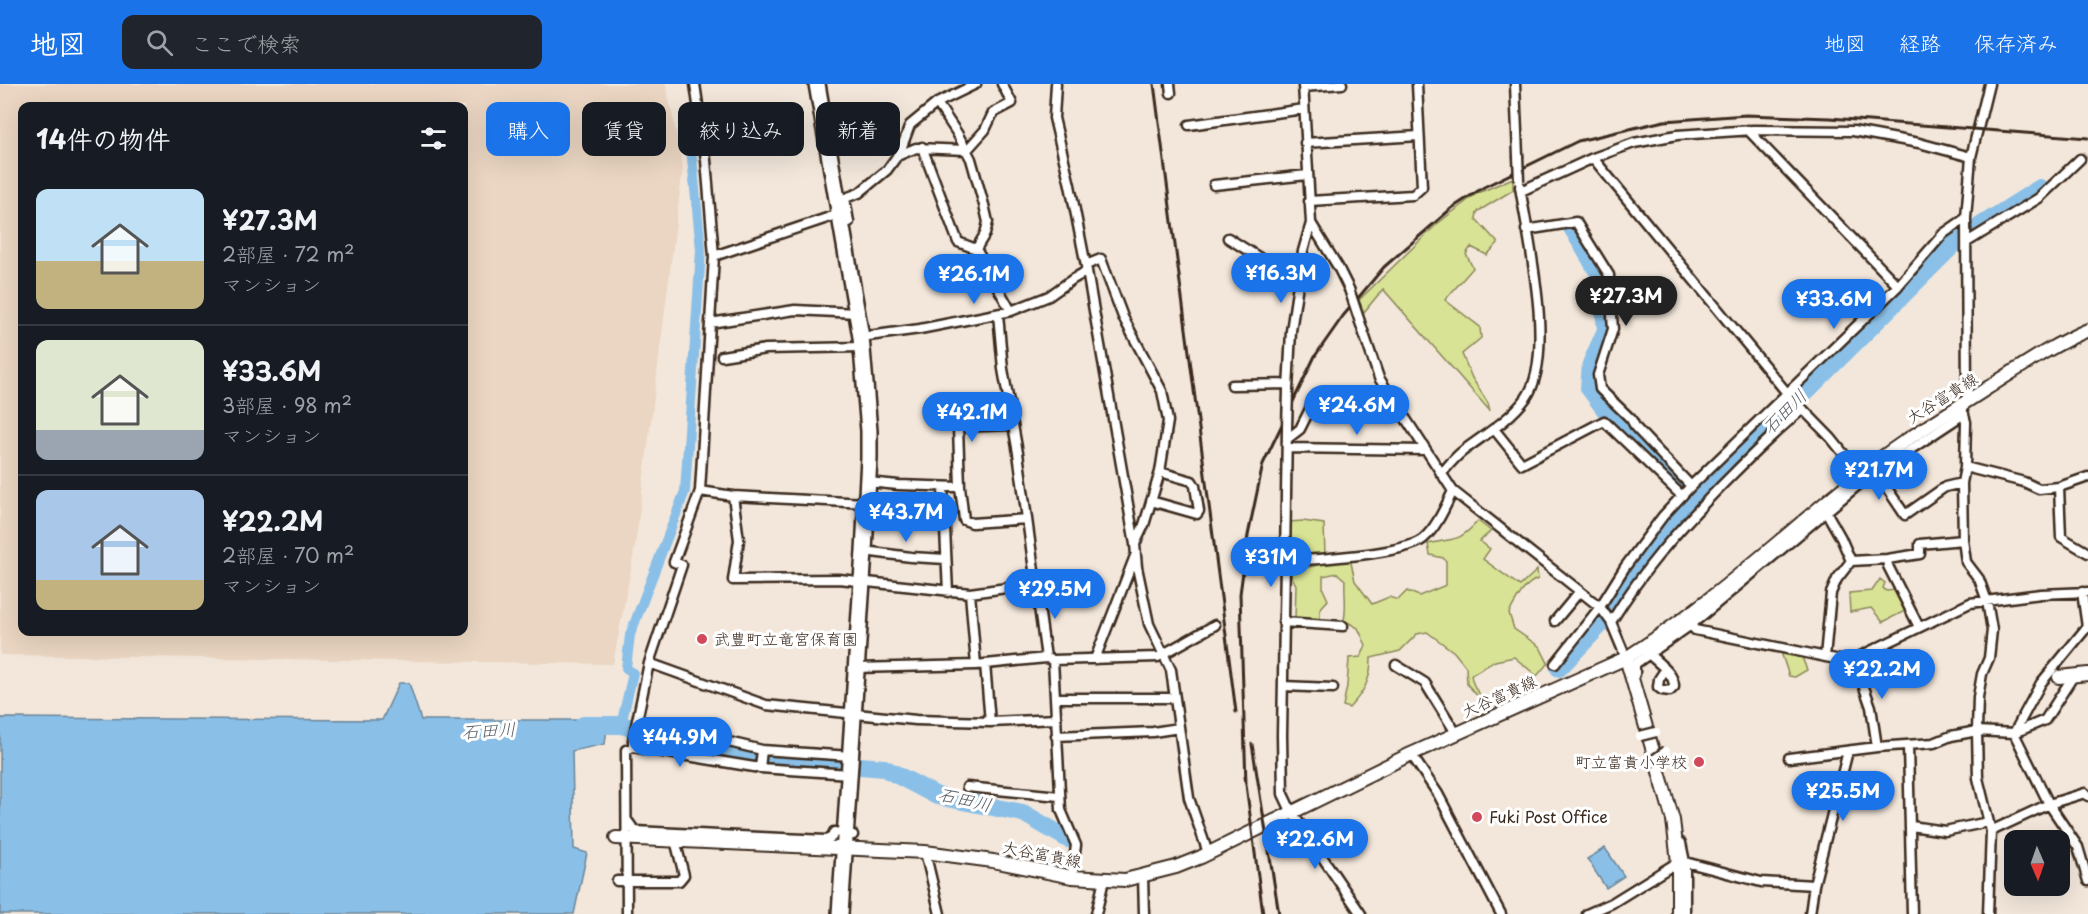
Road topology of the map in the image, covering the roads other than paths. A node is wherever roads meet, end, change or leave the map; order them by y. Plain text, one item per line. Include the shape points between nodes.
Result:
1 (695, 84) edge
2 (817, 84) edge
3 (976, 84) edge
4 (1002, 84) edge
5 (1056, 84) edge
6 (1342, 84) edge
7 (1417, 84) edge
8 (1515, 84) edge
9 (1989, 84) edge
10 (1303, 85) edge
11 (937, 103) junction
12 (1304, 109) junction
13 (1189, 125) dead end
14 (1748, 130) junction
15 (1419, 136) junction
16 (1305, 143) junction
17 (922, 147) junction
18 (967, 150) junction
19 (897, 157) junction
20 (1971, 157) junction
21 (1593, 158) junction
22 (2080, 159) tunnel mouth
23 (1307, 175) junction
24 (1214, 185) dead end
25 (1520, 186) junction
26 (1309, 201) junction
27 (840, 204) junction
28 (1966, 222) junction
29 (1311, 223) junction
30 (1527, 230) junction
31 (1228, 238) dead end
32 (1967, 242) junction
33 (976, 249) junction
34 (714, 256) junction
35 (1087, 268) junction
36 (1298, 282) junction
37 (1898, 286) junction
38 (1011, 311) junction
39 (856, 313) junction
40 (998, 314) junction
41 (710, 323) junction
42 (2088, 330) edge
43 (863, 340) junction
44 (722, 356) dead end
45 (870, 365) dead end
46 (1232, 385) dead end
47 (1288, 387) junction
48 (1787, 393) junction
49 (1316, 397) dead end
50 (1802, 407) junction
51 (1964, 407) junction
52 (1951, 417) junction
53 (1012, 425) junction
54 (1494, 429) junction
55 (1287, 443) junction
56 (1426, 450) junction
57 (1965, 467) junction
58 (1160, 472) junction
59 (1876, 472) junction
60 (1441, 474) junction
61 (1860, 474) junction
62 (2088, 477) edge
63 (868, 482) junction
64 (1962, 483) junction
65 (1691, 486) junction
66 (960, 487) junction
67 (2059, 487) junction
68 (943, 488) junction
69 (700, 491) junction
70 (1453, 491) junction
71 (733, 496) junction
72 (1682, 496) junction
73 (1151, 501) junction
74 (866, 503) junction
75 (1825, 509) junction
76 (1027, 519) junction
77 (1963, 540) junction
78 (1135, 549) junction
79 (2086, 549) edge
80 (864, 551) junction
81 (946, 559) junction
82 (1887, 559) junction
83 (1285, 561) junction
84 (1851, 561) junction
85 (861, 581) junction
86 (1036, 584) junction
87 (1580, 591) junction
88 (948, 592) junction
89 (2085, 592) edge
90 (970, 593) junction
91 (1987, 601) junction
92 (1600, 607) junction
93 (1555, 621) dead end
94 (1688, 621) junction
95 (1283, 622) junction
96 (1611, 622) junction
97 (1215, 625) dead end
98 (1343, 626) dead end
99 (1919, 627) junction
100 (1642, 653) junction
101 (1163, 655) junction
102 (1825, 657) junction
103 (1626, 658) junction
104 (1049, 659) junction
105 (1095, 659) junction
106 (1854, 660) junction
107 (649, 663) junction
108 (1555, 664) dead end
109 (981, 665) junction
110 (1395, 665) dead end
111 (856, 668) junction
112 (1665, 670) dead end
113 (2088, 674) edge
114 (1633, 675) junction
115 (2074, 675) junction
116 (2059, 677) dead end
117 (1283, 686) junction
118 (1333, 688) dead end
119 (1055, 698) junction
120 (1174, 699) junction
121 (854, 712) junction
122 (1056, 719) junction
123 (637, 720) junction
124 (990, 722) junction
125 (1179, 728) junction
126 (1977, 731) junction
127 (1656, 732) dead end
128 (1456, 733) junction
129 (2014, 733) junction
130 (1056, 736) junction
131 (1640, 736) dead end
132 (1908, 745) junction
133 (633, 747) junction
134 (1877, 747) junction
135 (762, 750) junction
136 (1666, 751) dead end
137 (1848, 751) junction
138 (1411, 754) junction
139 (851, 756) junction
140 (1789, 758) dead end
141 (1646, 765) dead end
142 (760, 768) junction
143 (850, 774) junction
144 (967, 787) dead end
145 (1059, 795) junction
146 (2088, 796) edge
147 (2049, 804) junction
148 (1291, 811) junction
149 (626, 820) junction
150 (1988, 822) junction
151 (1911, 826) junction
152 (1991, 831) junction
153 (621, 838) junction
154 (848, 839) junction
155 (675, 840) junction
156 (826, 848) junction
157 (925, 852) junction
158 (1208, 853) junction
159 (1682, 862) junction
160 (1143, 876) junction
161 (1072, 878) junction
162 (1104, 880) junction
163 (622, 881) junction
164 (2088, 881) edge
165 (1814, 885) junction
166 (627, 914) edge
167 (840, 914) edge
168 (940, 914) edge
169 (1096, 914) edge
170 (1144, 914) edge
171 (1361, 914) edge
172 (1501, 914) edge
173 (1587, 914) edge
174 (1678, 914) edge
175 (1685, 914) edge
176 (1810, 914) edge
177 (1912, 914) edge
178 (1988, 914) edge

1 - 34 street
2 - 27 highway
3 - 11 street
4 - 18 street via 1012,104 993,113 985,130
5 - 35 street via 1054,118
6 - 10 street
7 - 15 street
8 - 25 street, bridge
9 - 20 street
10 - 12 street
11 - 18 street
11 - 19 street via 910,125
12 - 13 street
12 - 16 street
14 - 20 street via 1853,131
14 - 21 street via 1677,135 1634,143
14 - 37 street
15 - 16 street
15 - 26 street via 1422,187 1413,195
16 - 23 street
17 - 18 street
17 - 19 street
17 - 33 street via 958,242
18 - 33 street via 988,222
19 - 27 street via 887,170
20 - 28 street
21 - 25 street
21 - 48 street
22 - 32 street via 2039,198
23 - 24 street
23 - 26 street
25 - 30 street
26 - 29 street
27 - 34 street
27 - 39 highway
27 - 43 street
28 - 32 street
28 - 37 street via 1943,234
29 - 36 street
29 - 56 street, bridge via 1349,289 1379,378
30 - 54 street via 1538,305 1540,358 1535,381 1525,399
30 - 65 street via 1576,222 1609,275 1613,329 1598,375 1600,389
31 - 36 street
32 - 51 street
33 - 38 street
34 - 41 street
35 - 38 street via 1049,296
35 - 58 street via 1101,259 1123,317 1162,391 1168,421
35 - 78 street
36 - 47 street
37 - 48 street
38 - 40 street
39 - 41 street via 795,310
39 - 43 highway
40 - 43 street
40 - 53 street
41 - 69 street
42 - 51 main road, 大谷富貴線 via 2036,357
43 - 44 street
43 - 45 street
43 - 63 highway
46 - 47 street
47 - 55 street, bridge
48 - 50 street
48 - 65 street
49 - 55 street via 1300,429
50 - 61 street
50 - 96 street via 1676,533
51 - 52 main road, 大谷富貴線
51 - 57 street
52 - 59 street
52 - 61 main road, 大谷富貴線 via 1909,438
53 - 66 street via 958,427
53 - 76 street
54 - 60 street via 1461,453
54 - 72 street via 1522,464 1604,422
55 - 56 street
55 - 83 street
56 - 60 street
57 - 64 street
57 - 67 street via 2039,489
58 - 73 street
58 - 73 street via 1192,481 1199,511 1197,514
59 - 64 street via 1905,515 1945,487
59 - 75 street
60 - 70 street
61 - 75 main road, 大谷富貴線
62 - 67 street
63 - 68 street
63 - 74 highway
64 - 77 street
65 - 72 street
66 - 68 street
66 - 76 street via 964,520 972,523
67 - 79 street via 2061,537
68 - 81 street
69 - 71 street
69 - 107 street via 674,562 682,565
70 - 83 street via 1430,531 1408,546
70 - 87 street
71 - 74 street
71 - 85 street via 739,540 733,580
72 - 92 street via 1650,533
73 - 78 street
74 - 80 highway
75 - 84 street
75 - 94 main road, 大谷富貴線
76 - 86 street
77 - 82 street via 1920,544 1920,554
77 - 91 street via 1966,562 1979,579
78 - 101 street via 1149,624
78 - 105 street
80 - 81 street
80 - 85 highway
81 - 88 street
82 - 84 street
82 - 99 street
83 - 95 street
84 - 102 street via 1831,593
85 - 88 street
85 - 111 highway
86 - 90 street
86 - 104 street
87 - 92 street
87 - 93 street
88 - 90 street
89 - 91 street
89 - 129 street via 2087,627 2041,683
90 - 109 street
91 - 99 street via 1970,603
91 - 126 street via 1992,630 1978,697
92 - 96 street
92 - 108 street
94 - 100 main road, 大谷富貴線
94 - 102 street via 1695,630
95 - 98 street
95 - 117 street
96 - 103 street
97 - 101 street
99 - 106 street
100 - 103 main road, 大谷富貴線
100 - 112 street
100 - 114 street
101 - 105 street
101 - 120 street via 1171,670
102 - 106 street
103 - 114 main road
103 - 128 main road, 大谷富貴線
104 - 105 street
104 - 109 street
104 - 119 street
106 - 134 street via 1871,707
107 - 121 street via 766,705
107 - 123 street
109 - 111 street
109 - 124 street
110 - 128 street via 1425,683
111 - 121 highway
113 - 115 main road
114 - 159 main road
115 - 116 main road
115 - 129 street via 2045,720
117 - 118 street
117 - 148 street via 1283,794
119 - 120 street
119 - 122 street
120 - 125 street
121 - 124 street via 916,720
121 - 139 highway
122 - 124 street
122 - 130 street
123 - 133 street
123 - 135 street
125 - 130 street
125 - 158 street via 1189,798
126 - 129 street
126 - 132 street via 1934,743
126 - 150 street via 1978,778
127 - 131 street, bridge
128 - 138 main road, 大谷富貴線
129 - 147 street
130 - 145 street
132 - 134 street
132 - 151 street
133 - 142 street
133 - 149 street via 626,750
134 - 137 street
135 - 139 street
135 - 142 street
136 - 141 street, bridge
137 - 140 street
137 - 165 street
138 - 148 main road, 大谷富貴線
138 - 172 street via 1438,794
139 - 143 highway
142 - 143 street
143 - 154 highway
144 - 145 street
145 - 161 street via 1076,845
146 - 147 street
147 - 152 street
147 - 164 street via 2078,847
148 - 158 main road, 大谷富貴線
148 - 171 street
149 - 153 street
149 - 156 street via 635,831
150 - 151 street via 1945,831
150 - 152 street
151 - 177 street
152 - 178 street
153 - 155 main road, 大谷富貴線
153 - 163 street
154 - 156 main road, 大谷富貴線
154 - 157 main road, 大谷富貴線
154 - 167 highway
155 - 156 main road, 大谷富貴線
155 - 163 street via 684,875 679,881
157 - 161 main road, 大谷富貴線
157 - 168 street
158 - 160 main road, 大谷富貴線
159 - 165 street via 1761,882
159 - 173 street
159 - 174 main road
159 - 175 street
160 - 162 main road, 大谷富貴線
160 - 170 street
161 - 162 main road, 大谷富貴線
162 - 169 street
163 - 166 street
165 - 176 street

